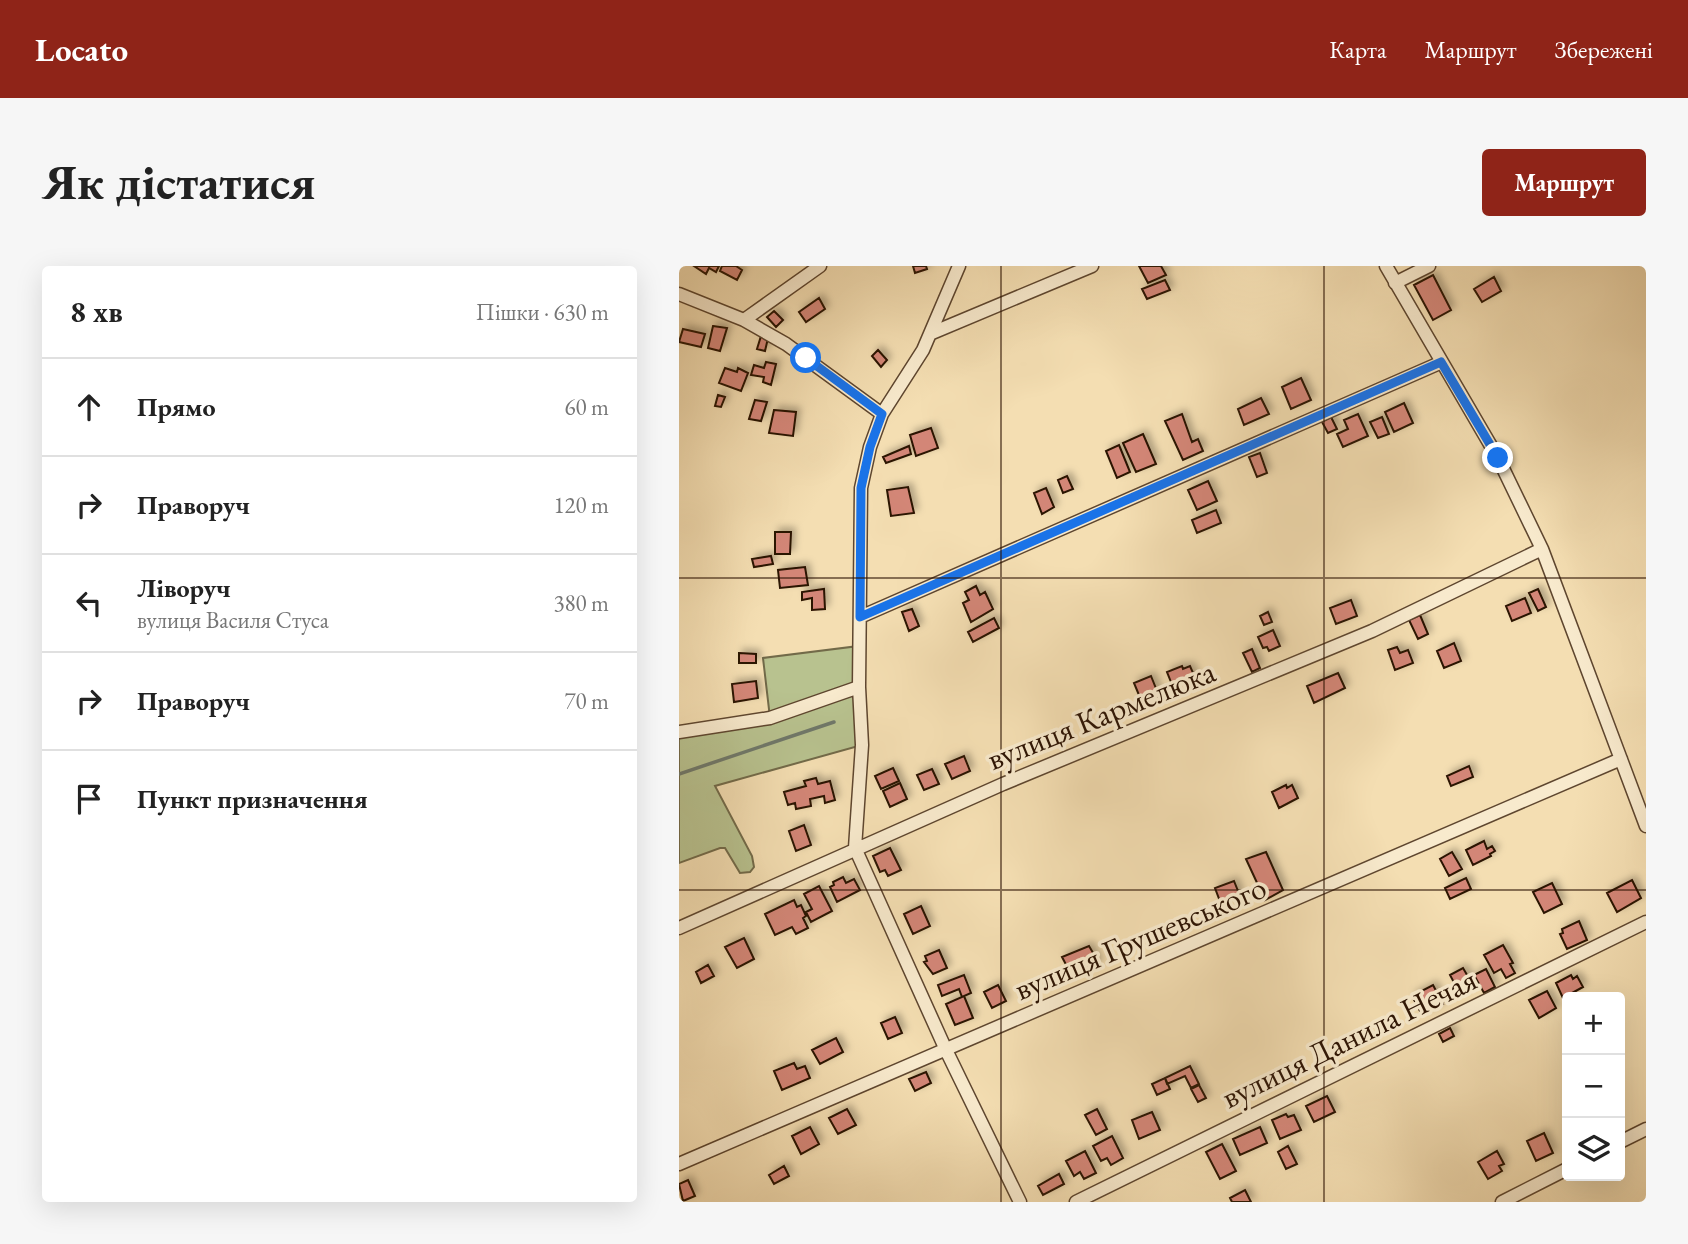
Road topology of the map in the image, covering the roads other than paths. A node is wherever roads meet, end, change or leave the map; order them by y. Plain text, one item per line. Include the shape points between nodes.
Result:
1 (820, 266) edge
2 (959, 266) edge
3 (1092, 266) edge
4 (1386, 266) edge
5 (1429, 266) edge
6 (1395, 282) junction
7 (679, 294) edge
8 (744, 320) junction
9 (932, 333) junction
10 (1441, 362) junction
11 (882, 414) junction
12 (1542, 549) junction
13 (860, 617) junction
14 (859, 687) junction
15 (679, 733) edge
16 (1621, 759) junction
17 (1646, 826) edge
18 (855, 848) junction
19 (1646, 922) edge
20 (679, 928) edge
21 (946, 1050) junction
22 (1646, 1129) edge
23 (1625, 1140) edge
24 (679, 1164) edge
25 (1562, 1172) edge
26 (1020, 1202) edge
27 (1076, 1202) edge
28 (1502, 1202) edge

1 - 8 street
2 - 9 street
3 - 9 street
4 - 6 street
5 - 6 street
6 - 10 street
7 - 8 street
8 - 11 street via 786,344
9 - 11 street
10 - 12 street via 1498,458
10 - 13 street
11 - 13 street via 861,488
12 - 16 street
12 - 18 street, вулиця Кармелюка via 1372,631
13 - 14 street
14 - 15 street via 770,718
14 - 18 street via 862,745
16 - 17 street
16 - 21 street, вулиця Грушевського
18 - 20 street, вулиця Кармелюка
18 - 21 street
19 - 27 street, вулиця Данила Нечая
21 - 24 street, вулиця Грушевського
21 - 26 street
22 - 23 street
25 - 28 street

